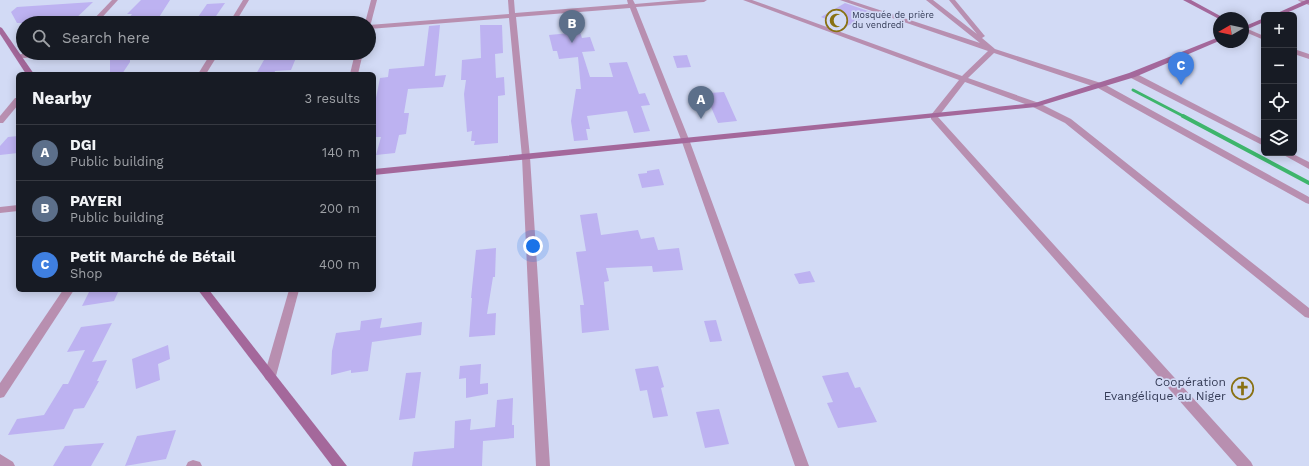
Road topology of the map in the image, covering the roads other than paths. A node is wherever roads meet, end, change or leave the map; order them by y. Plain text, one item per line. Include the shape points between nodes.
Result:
1 (115, 0) edge
2 (246, 0) edge
3 (374, 0) edge
4 (511, 0) edge
5 (704, 0) edge
6 (746, 0) edge
7 (843, 0) edge
8 (929, 0) edge
9 (952, 0) edge
10 (1186, 0) edge
11 (1306, 2) edge
12 (631, 3) edge
13 (1283, 12) edge
14 (1213, 14) edge
15 (100, 16) edge
16 (236, 16) edge
17 (370, 16) edge
18 (512, 16) junction
19 (1261, 21) edge
20 (376, 26) edge
21 (1249, 26) edge
22 (0, 29) edge
23 (1249, 32) edge
24 (1261, 37) edge
25 (1213, 41) edge
26 (993, 50) junction
27 (16, 52) edge
28 (1297, 52) edge
29 (1309, 57) edge
30 (21, 60) edge
31 (210, 60) edge
32 (358, 60) edge
33 (29, 72) edge
34 (203, 72) edge
35 (355, 72) edge
36 (1132, 75) junction
37 (963, 79) junction
38 (1101, 86) junction
39 (16, 102) edge
40 (1036, 105) junction
41 (934, 117) junction
42 (0, 121) edge
43 (1261, 141) edge
44 (686, 142) junction
45 (1290, 156) edge
46 (526, 157) junction
47 (1309, 166) edge
48 (376, 172) edge
49 (1309, 201) edge
50 (16, 208) edge
51 (0, 210) edge
52 (68, 292) edge
53 (205, 292) edge
54 (293, 292) edge
55 (1309, 314) edge
56 (270, 376) junction
57 (0, 393) edge
58 (0, 460) edge
59 (8, 466) edge
60 (340, 466) edge
61 (542, 466) edge
62 (802, 466) edge
63 (1246, 466) edge

1 - 15 street
2 - 16 street
3 - 17 street
4 - 18 street
5 - 12 street
6 - 37 street
7 - 26 street
8 - 26 street
9 - 26 street
10 - 14 street
11 - 13 street
12 - 18 street
12 - 44 street
18 - 20 street
18 - 46 street
19 - 21 street
22 - 27 street
23 - 24 street
25 - 36 street
26 - 37 street
26 - 38 street
28 - 29 street
30 - 33 street
31 - 34 street
32 - 35 street
36 - 38 street
36 - 43 street
37 - 40 street
37 - 41 street
38 - 40 street
38 - 49 street
39 - 42 street
40 - 41 street
40 - 55 street via 1068,121
41 - 44 street
41 - 63 street
44 - 46 street
44 - 62 street
45 - 47 street
46 - 48 street
46 - 61 street
50 - 51 street
52 - 57 street
53 - 56 street
54 - 56 street
56 - 60 street
58 - 59 street

